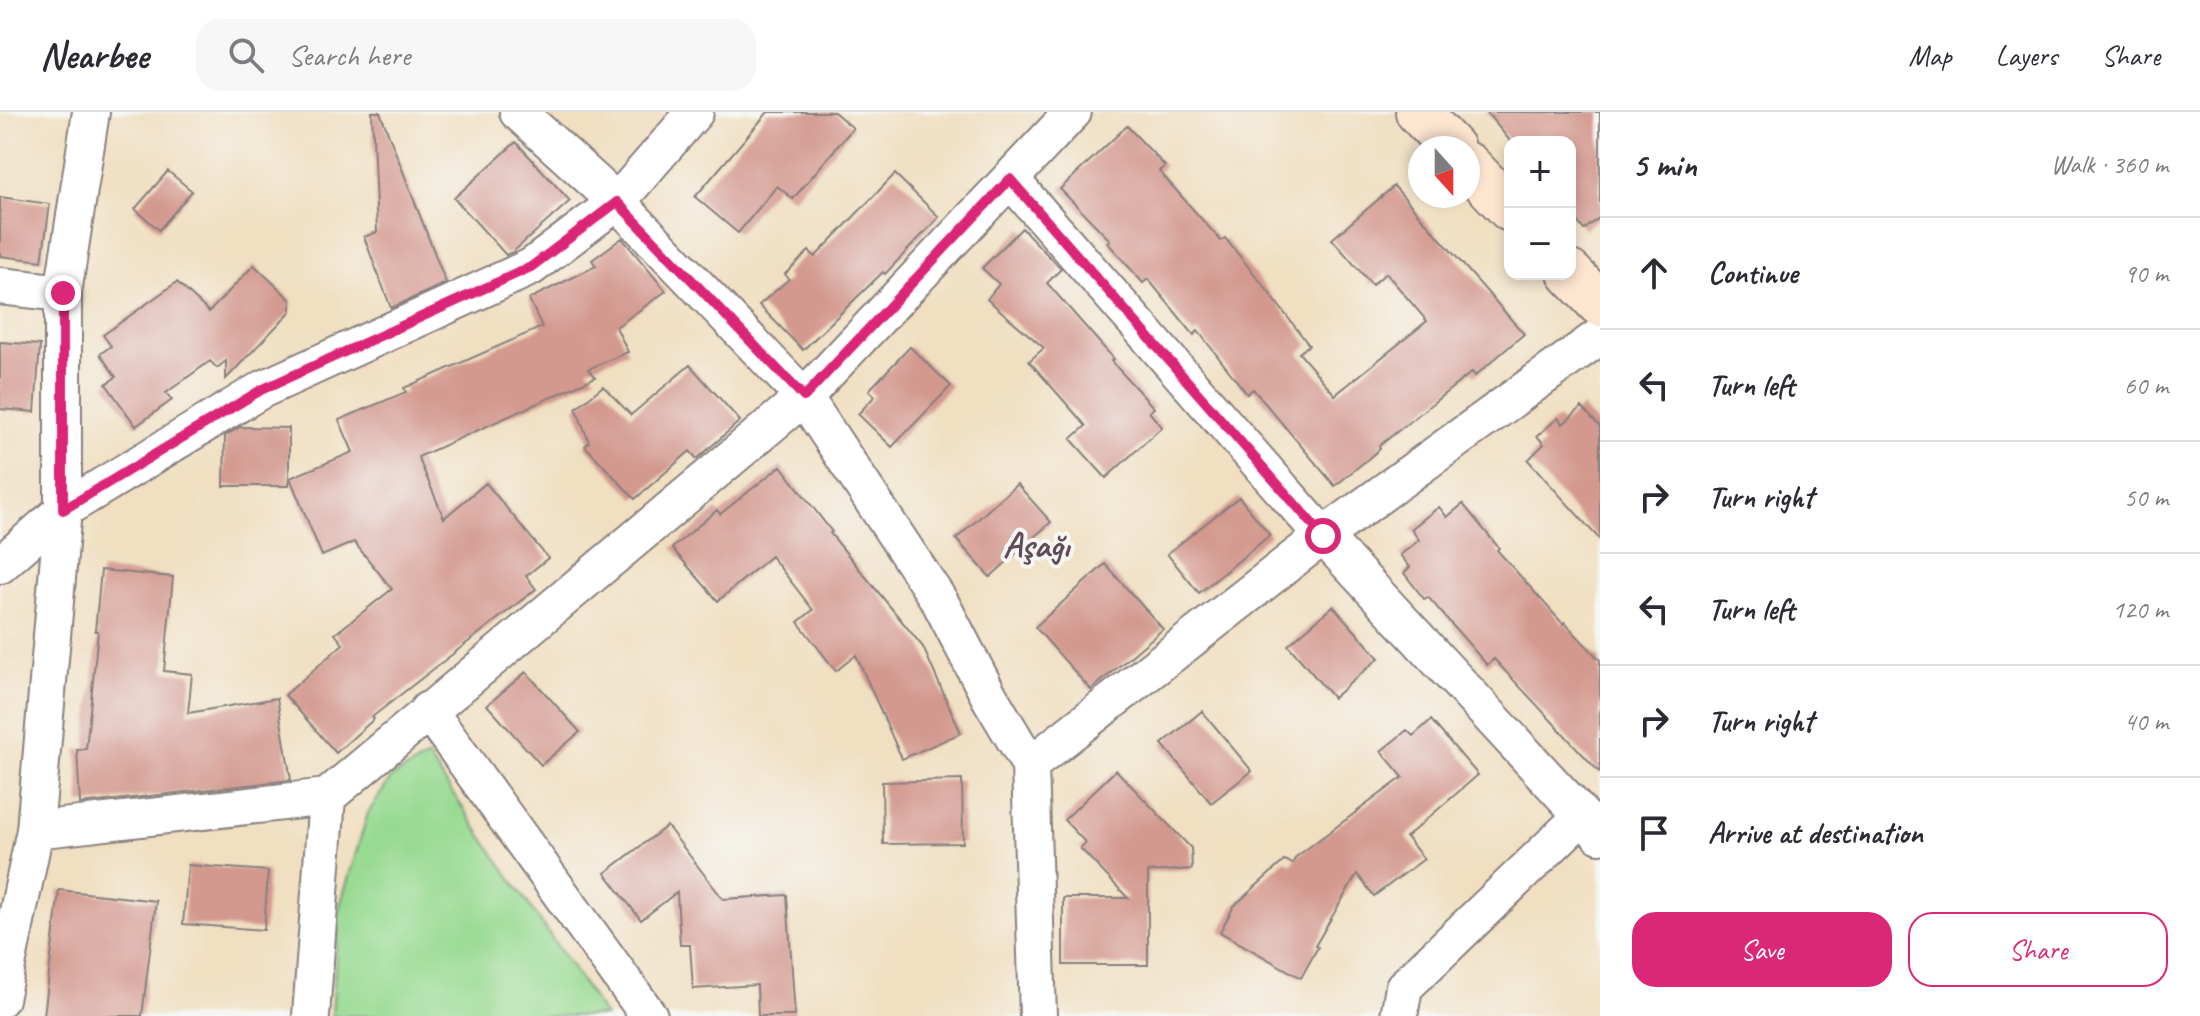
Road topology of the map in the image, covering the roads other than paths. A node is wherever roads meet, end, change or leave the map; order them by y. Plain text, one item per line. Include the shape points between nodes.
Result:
1 (91, 112) edge
2 (518, 112) edge
3 (695, 112) edge
4 (1073, 112) edge
5 (1418, 112) edge
6 (1441, 136) edge
7 (1480, 178) edge
8 (1010, 179) junction
9 (617, 202) junction
10 (1509, 208) edge
11 (1576, 279) edge
12 (0, 286) edge
13 (63, 293) junction
14 (1600, 304) edge
15 (1600, 336) edge
16 (804, 397) junction
17 (63, 510) junction
18 (1323, 536) junction
19 (0, 565) edge
20 (428, 710) junction
21 (1030, 765) junction
22 (327, 797) junction
23 (1591, 826) edge
24 (35, 830) junction
25 (0, 999) edge
26 (311, 1016) edge
27 (649, 1016) edge
28 (1038, 1016) edge
29 (1399, 1016) edge

1 - 13 street
2 - 9 street
3 - 9 street
4 - 8 street
5 - 6 street
7 - 10 street
8 - 16 street
8 - 18 street
9 - 16 street
9 - 17 street via 531,267 261,390
11 - 14 street
12 - 13 street
13 - 17 street
15 - 18 street
16 - 20 street
16 - 21 street via 940,602
17 - 19 street
17 - 24 street
18 - 21 street
18 - 23 street
20 - 22 street
20 - 27 street
21 - 28 street
22 - 24 street
22 - 26 street
23 - 29 street via 1404,987
24 - 25 street

